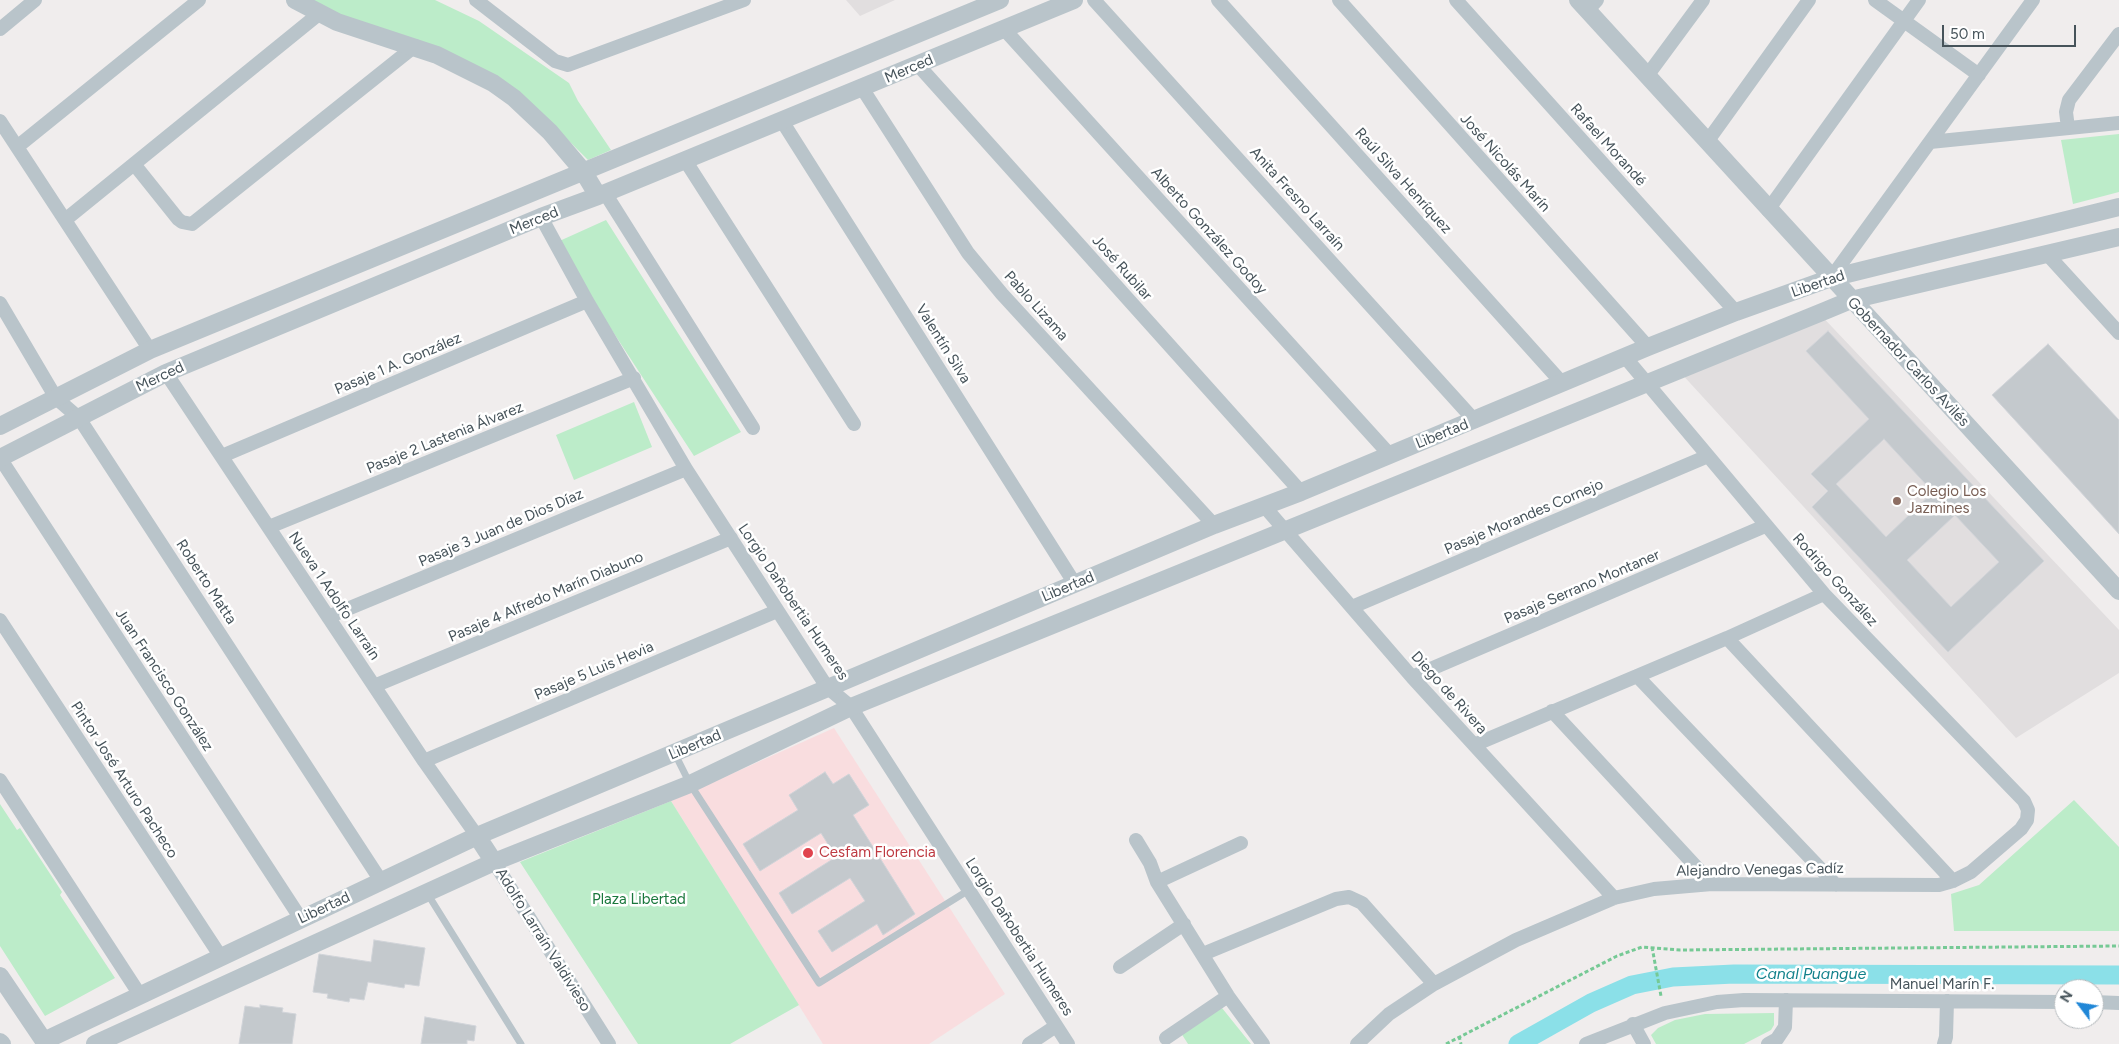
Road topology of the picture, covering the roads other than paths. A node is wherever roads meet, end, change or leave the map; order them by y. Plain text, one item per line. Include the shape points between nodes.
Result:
1 (35, 0) edge
2 (199, 0) edge
3 (295, 0) edge
4 (476, 0) edge
5 (744, 0) edge
6 (1000, 0) edge
7 (1074, 0) edge
8 (1094, 0) edge
9 (1218, 0) edge
10 (1339, 0) edge
11 (1456, 0) edge
12 (1703, 0) edge
13 (1809, 0) edge
14 (1875, 0) edge
15 (1919, 0) edge
16 (2033, 0) edge
17 (1587, 4) edge
18 (320, 14) junction
19 (1904, 21) junction
20 (0, 29) edge
21 (1004, 29) junction
22 (2119, 34) edge
23 (415, 46) junction
24 (918, 65) junction
25 (1979, 75) junction
26 (1647, 76) junction
27 (862, 88) junction
28 (0, 121) edge
29 (782, 121) junction
30 (2119, 123) edge
31 (2068, 128) junction
32 (1707, 142) junction
33 (1930, 142) junction
34 (17, 147) junction
35 (685, 160) junction
36 (134, 164) junction
37 (583, 171) junction
38 (602, 195) junction
39 (2119, 207) edge
40 (1768, 210) junction
41 (541, 216) junction
42 (64, 220) junction
43 (2119, 237) edge
44 (2047, 254) junction
45 (1832, 278) junction
46 (1851, 300) junction
47 (587, 301) junction
48 (0, 303) edge
49 (1736, 312) junction
50 (2119, 332) edge
51 (1648, 348) junction
52 (150, 350) junction
53 (1625, 357) junction
54 (166, 373) junction
55 (634, 378) junction
56 (1647, 383) junction
57 (1563, 384) junction
58 (56, 398) junction
59 (79, 418) junction
60 (1475, 421) junction
61 (854, 424) dead end
62 (0, 426) edge
63 (753, 428) dead end
64 (1390, 455) junction
65 (222, 456) junction
66 (1708, 456) junction
67 (0, 458) edge
68 (686, 468) junction
69 (1301, 492) junction
70 (1264, 506) junction
71 (1214, 525) junction
72 (1765, 526) junction
73 (269, 527) junction
74 (1285, 529) junction
75 (731, 538) junction
76 (1075, 584) junction
77 (2119, 591) edge
78 (1824, 594) junction
79 (1352, 607) junction
80 (777, 611) junction
81 (328, 617) junction
82 (0, 620) edge
83 (1727, 638) junction
84 (1637, 676) junction
85 (1412, 678) junction
86 (374, 686) junction
87 (826, 688) junction
88 (851, 707) junction
89 (1552, 712) junction
90 (1474, 745) junction
91 (675, 754) junction
92 (424, 761) junction
93 (0, 780) edge
94 (690, 784) junction
95 (2028, 816) joint
96 (477, 836) junction
97 (1136, 840) dead end
98 (1241, 843) dead end
99 (494, 862) junction
100 (381, 881) junction
101 (1952, 881) junction
102 (1157, 882) junction
103 (1712, 884) junction
104 (1836, 885) junction
105 (969, 890) junction
106 (427, 892) junction
107 (1614, 898) junction
108 (301, 919) junction
109 (1184, 924) junction
110 (1203, 954) junction
111 (221, 957) junction
112 (1120, 967) dead end
113 (0, 976) edge
114 (1434, 984) junction
115 (140, 995) junction
116 (1228, 996) junction
117 (1786, 1000) junction
118 (1947, 1001) junction
119 (2054, 1002) edge
120 (2104, 1002) edge
121 (2119, 1003) edge
122 (1634, 1024) junction
123 (1056, 1026) junction
124 (1166, 1038) dead end
125 (44, 1042) edge
126 (95, 1044) edge
127 (521, 1044) edge
128 (609, 1044) edge
129 (1029, 1044) edge
130 (1068, 1044) edge
131 (1263, 1044) edge
132 (1357, 1044) edge
133 (1586, 1044) edge
134 (1644, 1044) edge
135 (1768, 1044) edge
136 (1944, 1044) edge

1 - 20 street
2 - 34 street
3 - 18 street
4 - 5 street via 555,61 568,64
6 - 37 street, Merced
7 - 21 street, Merced
8 - 60 street, Anita Fresno Larraín
9 - 57 street, Raúl Silva Henríquez
10 - 51 street, José Nicolás Marín
11 - 49 street, Rafael Morandé
12 - 26 street
13 - 32 street
14 - 19 street
15 - 19 street
16 - 25 street
17 - 26 street, Gobernador Carlos Avilés
18 - 23 street
18 - 36 street
19 - 25 street
19 - 40 street
21 - 24 street, Merced
21 - 64 street, Alberto González Godoy
22 - 31 street via 2066,106
23 - 36 street via 197,222 187,224 178,218
23 - 37 street via 474,72 514,98 550,132
24 - 27 street, Merced
24 - 69 street, José Rubilar
25 - 33 street
26 - 32 street, Gobernador Carlos Avilés
27 - 29 street, Merced
27 - 71 street, Pablo Lizama via 968,253
28 - 34 street
29 - 35 street, Merced
29 - 76 street, Valentín Silva
30 - 31 street
31 - 33 street
32 - 40 street, Gobernador Carlos Avilés
33 - 45 street
34 - 42 street
35 - 38 street, Merced
35 - 61 street
36 - 42 street
37 - 38 street
37 - 52 street, Merced
38 - 41 street, Merced
38 - 63 street
39 - 45 street, Libertad
40 - 45 street, Gobernador Carlos Avilés
41 - 47 street, Lorgio Dañobertia Humeres
41 - 54 street, Merced
42 - 52 street
43 - 44 street, Libertad
44 - 46 street, Libertad
44 - 50 street
45 - 46 street, Gobernador Carlos Avilés
45 - 49 street, Libertad
46 - 56 street, Libertad
46 - 77 street, Gobernador Carlos Avilés
47 - 55 street, Lorgio Dañobertia Humeres
47 - 65 street, Pasaje 1 A. González
48 - 58 street, Roberto Matta
49 - 51 street, Libertad
51 - 53 street, Libertad
52 - 58 street, Merced
53 - 56 street, Rodrigo González
53 - 57 street, Libertad
54 - 59 street, Merced
54 - 65 street, Nueva 1 Adolfo Larraín
55 - 68 street, Lorgio Dañobertia Humeres
55 - 73 street, Pasaje 2 Lastenia Álvarez
56 - 66 street, Rodrigo González
56 - 74 street, Libertad
57 - 60 street, Libertad
58 - 59 street, Roberto Matta
58 - 62 street, Merced
59 - 67 street, Merced
59 - 100 street, Roberto Matta
60 - 64 street, Libertad
64 - 69 street, Libertad
65 - 73 street, Nueva 1 Adolfo Larraín
66 - 72 street, Rodrigo González
66 - 79 street, Pasaje Morandes Cornejo
67 - 108 street, Juan Francisco González
68 - 75 street, Lorgio Dañobertia Humeres
68 - 81 street, Pasaje 3 Juan de Dios Díaz
69 - 70 street, Libertad
70 - 71 street, Libertad
70 - 74 street, Diego de Rivera
71 - 76 street, Libertad
72 - 78 street, Rodrigo González
72 - 85 street, Pasaje Serrano Montaner
73 - 81 street, Nueva 1 Adolfo Larraín
74 - 79 street, Diego de Rivera
74 - 88 street, Libertad
75 - 80 street, Lorgio Dañobertia Humeres
75 - 86 street, Pasaje 4 Alfredo Marín Diabuno
76 - 87 street, Libertad
78 - 83 street
78 - 95 street, Rodrigo González via 2024,801
79 - 85 street, Diego de Rivera
80 - 87 street, Lorgio Dañobertia Humeres
80 - 92 street, Pasaje 5 Luis Hevia
81 - 86 street, Nueva 1 Adolfo Larraín
82 - 111 street, Pintor José Arturo Pacheco
83 - 84 street
83 - 101 street
84 - 89 street
84 - 104 street
85 - 90 street, Diego de Rivera
86 - 92 street, Nueva 1 Adolfo Larraín
87 - 88 street, Lorgio Dañobertia Humeres
87 - 91 street, Libertad
88 - 94 street, Libertad
88 - 105 street, Lorgio Dañobertia Humeres
89 - 90 street
89 - 103 street
90 - 107 street, Diego de Rivera
91 - 94 lane
91 - 96 street, Libertad
92 - 96 street, Nueva 1 Adolfo Larraín
93 - 115 street
94 - 99 street, Libertad
94 - 105 lane via 819,983
95 - 101 street, Alejandro Venegas Cadíz via 2021,829 1971,872
96 - 99 street, Adolfo Larraín Valdivieso
96 - 100 street, Libertad
97 - 102 street
98 - 102 street
99 - 106 street, Libertad
99 - 128 street, Adolfo Larraín Valdivieso
100 - 108 street, Libertad
101 - 104 street, Alejandro Venegas Cadíz via 1924,885
102 - 109 street
103 - 104 street, Alejandro Venegas Cadíz
103 - 107 street, Alejandro Venegas Cadíz via 1654,889
105 - 123 street, Lorgio Dañobertia Humeres
106 - 126 street, Libertad
106 - 127 lane
107 - 114 street, Alejandro Venegas Cadíz via 1516,940
108 - 111 street, Libertad
109 - 110 street
109 - 112 street
110 - 114 street via 1336,899 1349,897 1362,903
110 - 116 street
111 - 115 street, Libertad
113 - 125 street
114 - 132 street, Alejandro Venegas Cadíz via 1389,1014
115 - 125 street, Libertad
116 - 124 street
116 - 131 street
117 - 118 street, Manuel Marín F.
117 - 122 street, Manuel Marín F. via 1716,1002 1665,1013
117 - 135 street via 1785,1027
118 - 119 street, Manuel Marín F.
118 - 136 street
120 - 121 street
122 - 133 street, Manuel Marín F.
122 - 134 street
123 - 129 street
123 - 130 street, Lorgio Dañobertia Humeres

